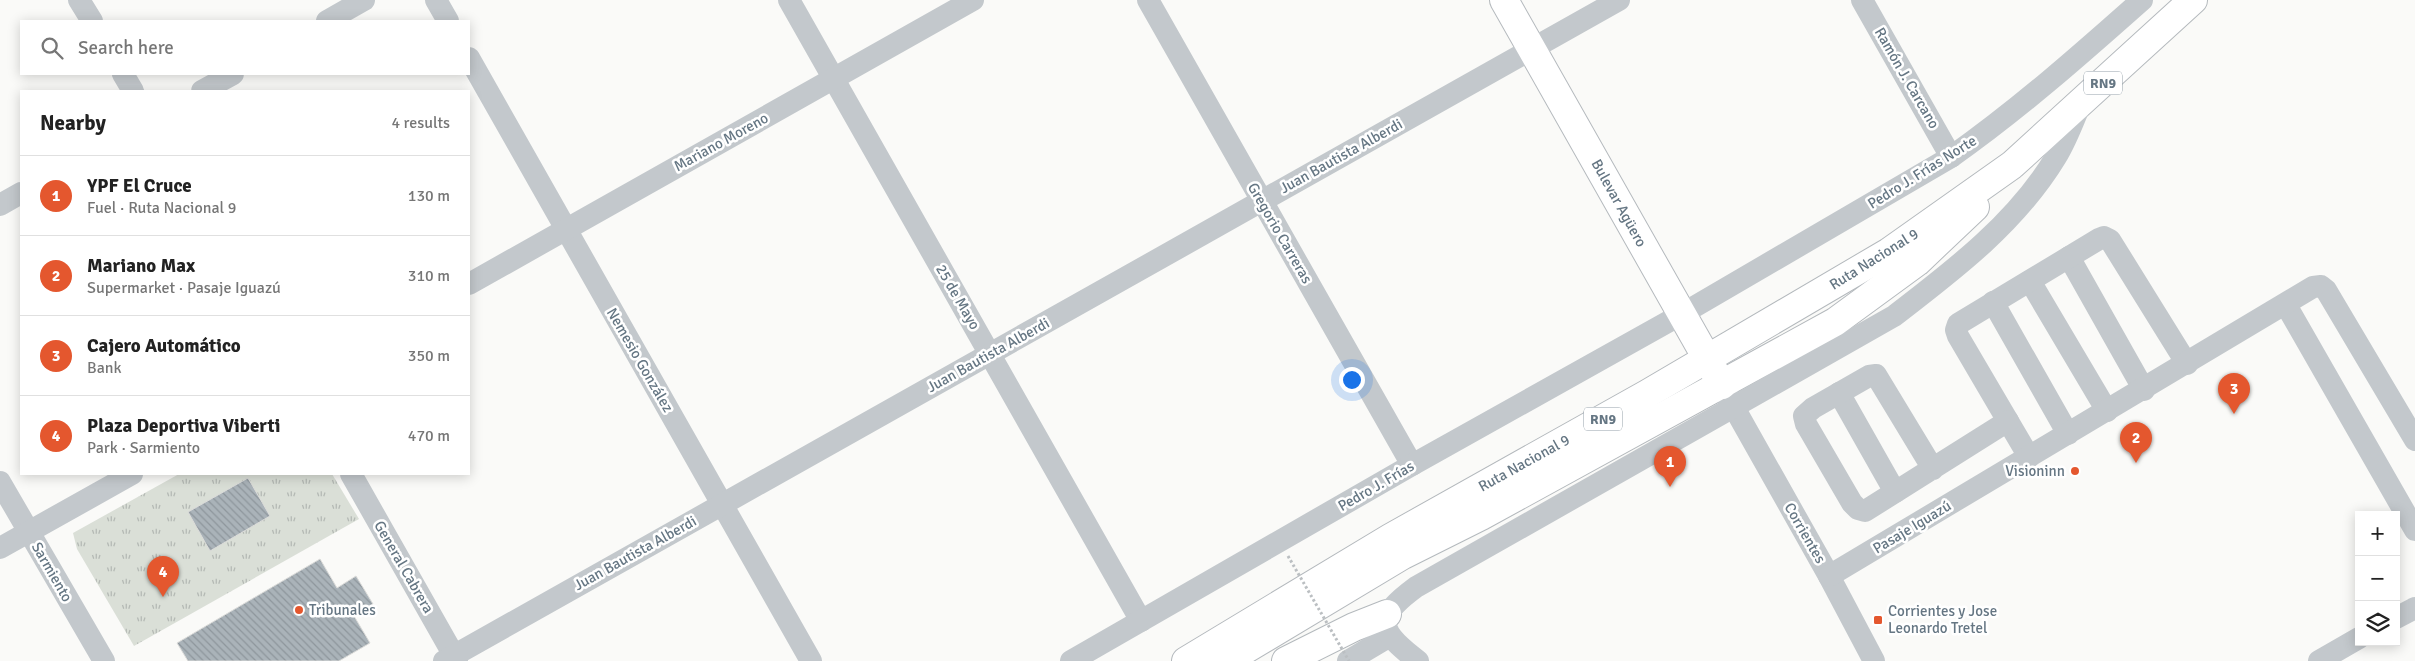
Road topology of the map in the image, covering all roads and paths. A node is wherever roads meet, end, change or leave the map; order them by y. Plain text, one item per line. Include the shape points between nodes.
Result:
1 (79, 0) edge
2 (364, 0) edge
3 (436, 0) edge
4 (789, 0) edge
5 (973, 0) edge
6 (1148, 0) edge
7 (1504, 0) edge
8 (1619, 0) edge
9 (1862, 0) edge
10 (2142, 0) edge
11 (2193, 0) edge
12 (91, 20) edge
13 (329, 20) edge
14 (447, 20) edge
15 (1532, 49) junction
16 (470, 60) edge
17 (124, 75) edge
18 (231, 75) edge
19 (834, 78) junction
20 (132, 90) edge
21 (204, 90) edge
22 (2082, 102) junction
23 (1951, 156) junction
24 (2012, 165) junction
25 (20, 194) edge
26 (1262, 201) junction
27 (0, 205) edge
28 (566, 229) junction
29 (2069, 257) junction
30 (2030, 280) junction
31 (470, 283) edge
32 (1993, 302) junction
33 (2286, 305) junction
34 (1682, 314) junction
35 (990, 354) junction
36 (1707, 360) junction
37 (2187, 364) junction
38 (2144, 390) junction
39 (1839, 393) junction
40 (1727, 396) junction
41 (2107, 411) junction
42 (2008, 421) junction
43 (2068, 434) junction
44 (2415, 440) edge
45 (2029, 457) junction
46 (1412, 465) junction
47 (1932, 469) junction
48 (130, 475) edge
49 (352, 475) edge
50 (0, 482) edge
51 (1896, 492) junction
52 (722, 504) junction
53 (2413, 520) edge
54 (28, 532) junction
55 (0, 548) edge
56 (1288, 556) dead end
57 (1829, 576) junction
58 (2415, 608) edge
59 (2400, 616) edge
60 (1142, 620) junction
61 (1389, 625) junction
62 (2355, 640) edge
63 (452, 659) edge
64 (104, 661) edge
65 (811, 661) edge
66 (1071, 661) edge
67 (1186, 661) edge
68 (1226, 661) edge
69 (1286, 661) edge
70 (1348, 661) edge
71 (1418, 661) edge
72 (1874, 661) edge
73 (2319, 661) edge

1 - 12 street
2 - 13 street
3 - 14 street
4 - 19 street, 25 de Mayo
5 - 19 street, Mariano Moreno
6 - 26 street, Gregorio Carreras
7 - 15 main road, Bulevar Agüero
8 - 15 street, Juan Bautista Alberdi
9 - 23 street, Ramón J. Carcano
10 - 23 street, Pedro J. Frías Norte via 2073,61
11 - 22 main road, Ruta Nacional 9 / RN9
15 - 26 street, Juan Bautista Alberdi
15 - 34 main road, Bulevar Agüero
16 - 28 street, Nemesio González
17 - 20 street
18 - 21 street
19 - 28 street, Mariano Moreno
19 - 35 street, 25 de Mayo
22 - 24 main road, Ruta Nacional 9 / RN9
22 - 40 street via 2057,156 2041,180 2020,207 1963,263 1894,316
23 - 34 street, Pedro J. Frías Norte
24 - 36 main road, Ruta Nacional 9 / RN9 via 1889,252
24 - 40 main road, Ruta Nacional 9 / RN9 via 1950,232 1884,288
25 - 27 street
26 - 35 street, Juan Bautista Alberdi
26 - 46 street, Gregorio Carreras
28 - 31 street, Mariano Moreno
28 - 52 street, Nemesio González
29 - 30 street
29 - 37 street via 2104,237 2110,240
29 - 38 street
30 - 32 street
30 - 41 street
32 - 42 street via 1958,324 1956,330
32 - 43 street
33 - 37 street, Pasaje Iguazú
33 - 44 street, Pasaje Iguazú via 2314,287 2321,286 2326,290
33 - 53 street
34 - 36 main road, Bulevar Agüero
34 - 46 street, Pedro J. Frías
35 - 52 street, Juan Bautista Alberdi
35 - 60 street, 25 de Mayo
36 - 40 main road, Bulevar Agüero
36 - 67 main road, Ruta Nacional 9 / RN9 via 1390,538
37 - 38 street, Pasaje Iguazú
38 - 41 street, Pasaje Iguazú
39 - 47 street via 1876,375
39 - 51 street
39 - 51 street via 1804,416 1806,424 1858,509 1865,511
40 - 57 street, Corrientes
40 - 61 street via 1416,587 1392,606
40 - 68 main road, Ruta Nacional 9 / RN9 via 1403,555
41 - 43 street, Pasaje Iguazú
42 - 45 street
42 - 47 street
43 - 45 street, Pasaje Iguazú
45 - 57 street, Pasaje Iguazú
46 - 60 street, Pedro J. Frías
47 - 51 street
48 - 54 street
49 - 63 street, General Cabrera
50 - 54 street, Sarmiento
52 - 63 street, Juan Bautista Alberdi
52 - 65 street, Nemesio González
54 - 55 street
54 - 64 street, Sarmiento
56 - 70 path, bridge
57 - 72 street, Corrientes
58 - 59 street
60 - 66 street, Pedro J. Frías
61 - 69 main road via 1354,627
61 - 70 street
61 - 71 street via 1402,649
62 - 73 street

